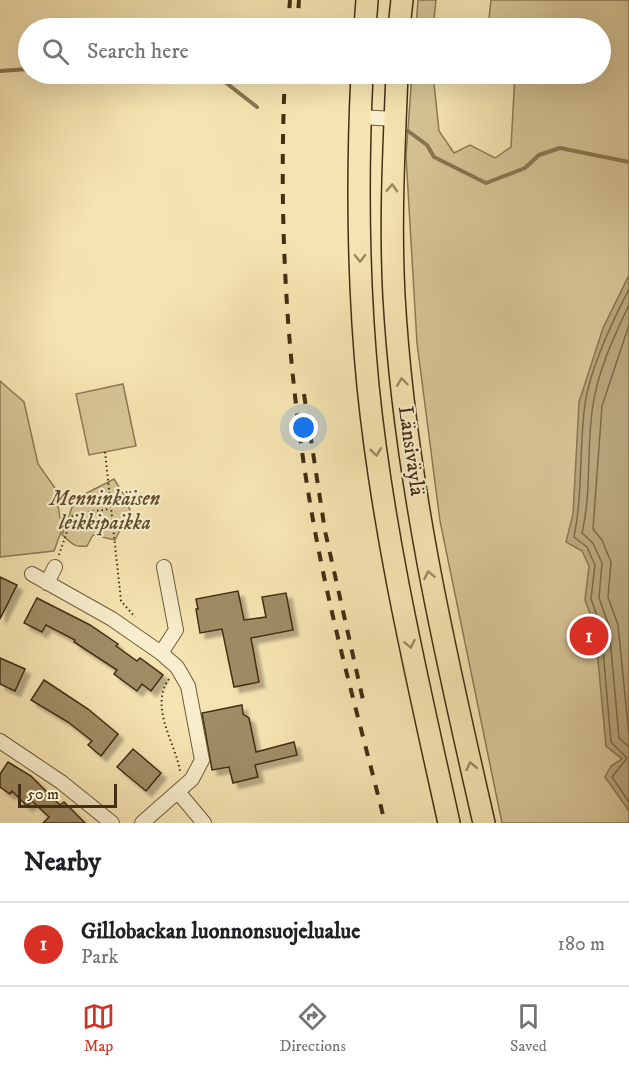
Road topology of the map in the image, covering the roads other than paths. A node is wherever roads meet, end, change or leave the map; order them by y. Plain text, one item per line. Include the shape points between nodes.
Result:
1 (367, 0) edge
2 (402, 0) edge
3 (365, 18) edge
4 (400, 18) edge
5 (362, 84) edge
6 (397, 84) edge
7 (360, 117) junction
8 (395, 119) junction
9 (55, 567) road end
10 (164, 567) dead end
11 (32, 574) dead end
12 (47, 583) junction
13 (160, 653) junction
14 (0, 741) edge
15 (178, 792) junction
16 (112, 823) edge
17 (142, 823) edge
18 (204, 823) edge
19 (449, 823) edge
20 (484, 823) edge

1 - 3 highway
2 - 4 highway
5 - 7 highway, Länsiväylä
6 - 8 highway, Länsiväylä
7 - 8 street
7 -> 19 highway, Länsiväylä via 361,299 375,439 397,581
20 -> 8 highway, Länsiväylä via 428,568 404,400 394,296 391,197
9 - 12 street
10 - 13 street via 176,630
11 - 12 street
12 - 13 street via 112,619
13 - 15 street via 177,667 188,686 202,760 198,771
14 - 16 street
15 - 17 street
15 - 18 street

